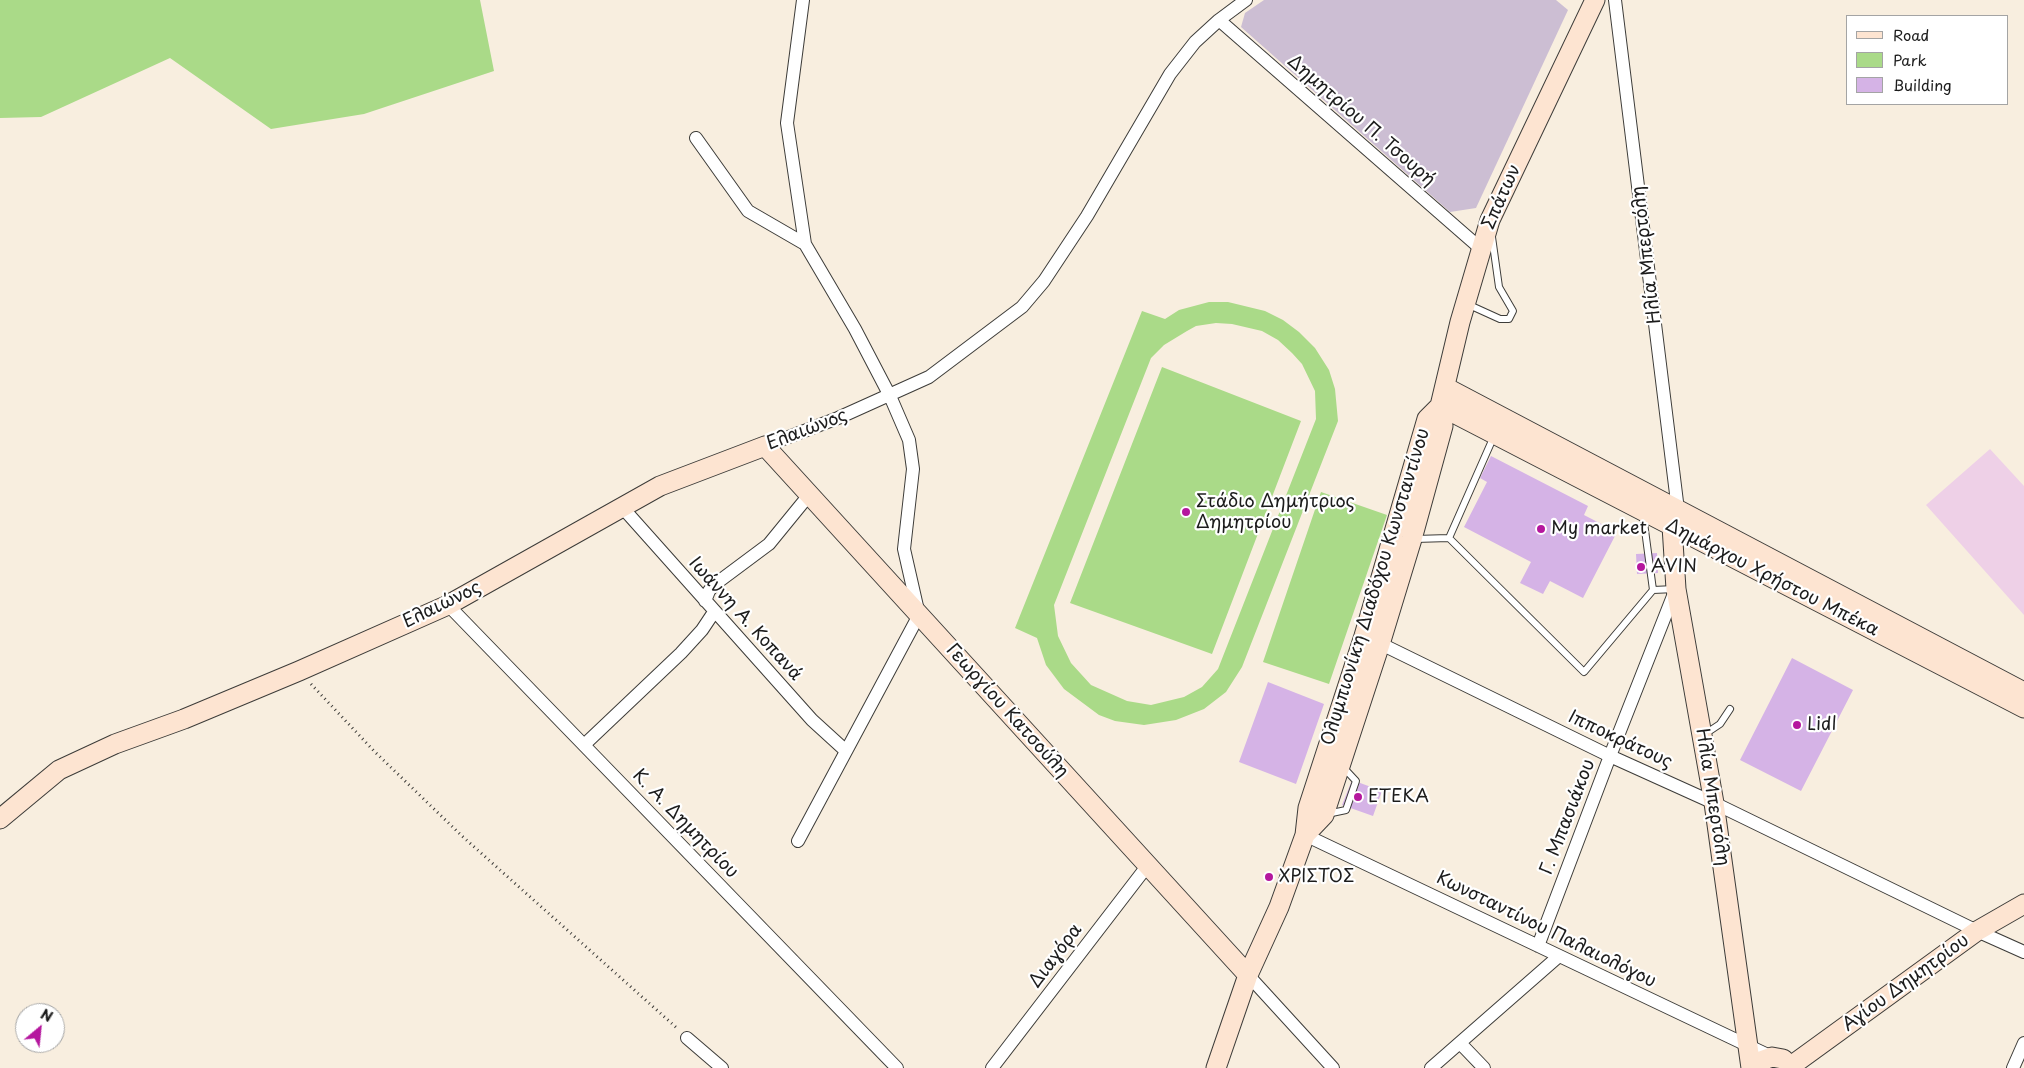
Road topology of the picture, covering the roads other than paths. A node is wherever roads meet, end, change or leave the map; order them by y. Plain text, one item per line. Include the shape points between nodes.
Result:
1 (803, 0) edge
2 (1246, 0) edge
3 (1595, 0) edge
4 (1615, 0) edge
5 (1218, 20) junction
6 (696, 138) dead end
7 (1490, 220) junction
8 (805, 244) junction
9 (1480, 248) junction
10 (1465, 303) junction
11 (1445, 387) junction
12 (890, 396) junction
13 (1440, 406) junction
14 (1495, 434) junction
15 (765, 446) junction
16 (809, 495) junction
17 (622, 507) junction
18 (1643, 511) junction
19 (1675, 518) junction
20 (1449, 538) junction
21 (1412, 539) junction
22 (1676, 589) junction
23 (1653, 590) junction
24 (705, 601) junction
25 (448, 605) junction
26 (714, 612) junction
27 (919, 615) junction
28 (1372, 640) junction
29 (2024, 692) edge
30 (2024, 708) edge
31 (1730, 709) dead end
32 (1702, 736) junction
33 (584, 745) junction
34 (846, 751) junction
35 (1610, 756) junction
36 (1714, 803) junction
37 (0, 819) edge
38 (1305, 835) junction
39 (798, 841) dead end
40 (1148, 865) junction
41 (2024, 904) edge
42 (1976, 931) junction
43 (1538, 946) junction
44 (2024, 952) edge
45 (1559, 956) junction
46 (1248, 975) junction
47 (688, 1038) road end
48 (1460, 1043) junction
49 (2024, 1043) edge
50 (1748, 1045) junction
51 (1772, 1057) junction
52 (1791, 1067) edge
53 (722, 1068) edge
54 (897, 1068) edge
55 (992, 1068) edge
56 (1216, 1068) edge
57 (1334, 1068) edge
58 (1431, 1068) edge
59 (1484, 1068) edge
60 (1753, 1068) edge
61 (2013, 1068) edge

1 - 8 street via 787,123
2 - 5 street, Ελαιώνος
3 - 7 main road, Σπάτων
4 - 19 street, Ηλία Μπερτόλη
5 - 9 street, Δημητρίου Π. Τσουρή
5 - 12 street, Ελαιώνος via 1195,42 1170,74 1087,216 1039,288 1022,307 929,377
6 - 8 street via 748,211
7 - 9 main road, Σπάτων
7 - 10 lane via 1499,287 1513,311 1509,319 1500,319
8 - 12 street
9 - 10 main road, Σπάτων
10 - 11 main road, Σπάτων
11 - 13 main road, Σπάτων
11 - 19 main road, Δημάρχου Χρήστου Μπέκα
12 - 15 street, Ελαιώνος
12 - 27 street via 909,440 913,469 904,549
13 - 14 main road, Δημάρχου Χρήστου Μπέκα
13 - 21 main road, Ολυμπιονίκη Διαδόχου Κωνσταντίνου via 1443,426
13 - 28 main road, Ολυμπιονίκη Διαδόχου Κωνσταντίνου via 1428,419
14 - 18 main road, Δημάρχου Χρήστου Μπέκα
14 - 20 lane
15 - 16 main road, Γεωργίου Κατσούλη
15 - 17 main road, Ελαιώνος via 660,486
16 - 24 street via 769,544 714,586
16 - 27 main road, Γεωργίου Κατσούλη
17 - 24 street, Ιωάννη Α. Κοπανά
17 - 25 main road, Ελαιώνος
18 - 19 main road, Δημάρχου Χρήστου Μπέκα
18 - 23 lane
19 - 22 main road, Ηλία Μπερτόλη
19 - 29 main road, Δημάρχου Χρήστου Μπέκα
19 - 30 main road, Δημάρχου Χρήστου Μπέκα
20 - 21 lane
20 - 23 lane via 1584,672
21 - 28 main road, Ολυμπιονίκη Διαδόχου Κωνσταντίνου
22 - 23 lane
22 - 32 main road, Ηλία Μπερτόλη
22 - 35 street, Γ. Μπασιάκου
24 - 26 street, Ιωάννη Α. Κοπανά
25 - 33 street, Κ. Α. Δημητρίου
25 - 37 main road, Ελαιώνος via 299,671 115,744 59,770
26 - 33 street via 681,653
26 - 34 street, Ιωάννη Α. Κοπανά via 812,720
27 - 34 street
27 - 40 main road, Γεωργίου Κατσούλη
28 - 35 street, Ιπποκράτους
28 - 38 main road, Ολυμπιονίκη Διαδόχου Κωνσταντίνου via 1308,808
28 - 38 main road, Ολυμπιονίκη Διαδόχου Κωνσταντίνου via 1324,814
31 - 32 lane via 1720,724
32 - 36 main road, Ηλία Μπερτόλη
33 - 54 street, Κ. Α. Δημητρίου
34 - 39 street
35 - 36 street, Ιπποκράτους
35 - 43 street, Γ. Μπασιάκου
36 - 42 street, Ιπποκράτους
36 - 50 main road, Ηλία Μπερτόλη
38 - 43 street, Κωνσταντίνου Παλαιολόγου
38 - 46 main road, Ολυμπιονίκη Διαδόχου Κωνσταντίνου via 1279,907
40 - 46 main road, Γεωργίου Κατσούλη
40 - 55 street, Διαγόρα
41 - 42 main road, Αγίου Δημητρίου
42 - 44 street, Ιπποκράτους
42 - 52 main road, Αγίου Δημητρίου
43 - 45 street, Κωνσταντίνου Παλαιολόγου
45 - 48 street
45 - 50 street, Κωνσταντίνου Παλαιολόγου
46 - 56 main road, Ολυμπιονίκη Διαδόχου Κωνσταντίνου
46 - 57 street
47 - 53 street
48 - 58 street
48 - 59 street
49 - 61 street
50 - 51 street, Κωνσταντίνου Παλαιολόγου
50 - 60 main road, Ηλία Μπερτόλη
51 - 52 main road via 1783,1059
51 - 60 main road

